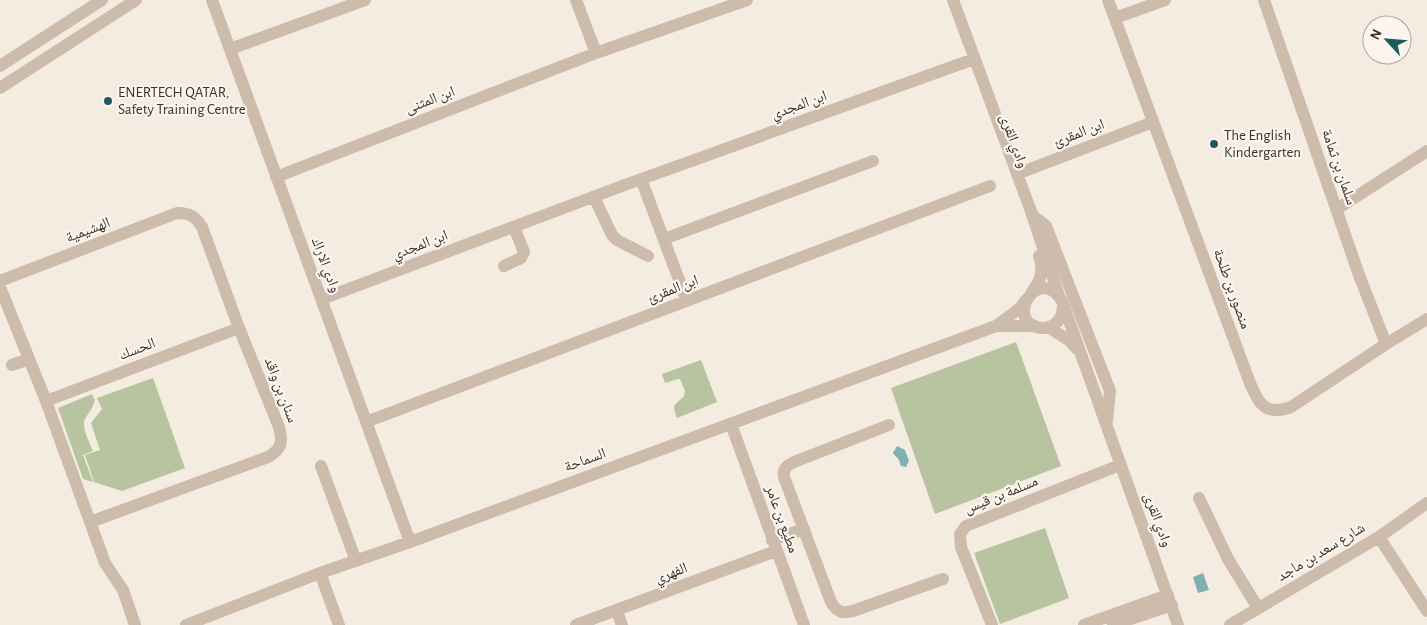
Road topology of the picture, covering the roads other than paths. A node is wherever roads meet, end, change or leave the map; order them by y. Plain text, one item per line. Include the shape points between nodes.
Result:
1 (102, 0) edge
2 (136, 0) edge
3 (212, 0) edge
4 (365, 0) edge
5 (576, 0) edge
6 (746, 0) edge
7 (945, 0) edge
8 (953, 0) edge
9 (1108, 0) edge
10 (1165, 0) edge
11 (1264, 0) edge
12 (1115, 18) junction
13 (230, 49) junction
14 (596, 53) junction
15 (971, 60) junction
16 (0, 66) edge
17 (0, 88) edge
18 (1153, 122) junction
19 (1427, 151) edge
20 (873, 161) dead end
21 (1016, 174) junction
22 (276, 177) junction
23 (641, 179) junction
24 (990, 186) dead end
25 (594, 197) junction
26 (1336, 208) junction
27 (188, 213) joint
28 (1032, 214) junction
29 (514, 227) junction
30 (664, 239) junction
31 (648, 256) dead end
32 (504, 266) dead end
33 (0, 281) edge
34 (0, 287) edge
35 (1029, 296) junction
36 (322, 299) junction
37 (687, 301) junction
38 (1061, 301) junction
39 (1427, 319) edge
40 (996, 326) junction
41 (1035, 326) junction
42 (1048, 327) junction
43 (239, 328) junction
44 (1386, 344) junction
45 (1080, 352) junction
46 (29, 359) junction
47 (6, 367) edge
48 (46, 401) junction
49 (366, 422) junction
50 (731, 424) junction
51 (889, 425) dead end
52 (1107, 426) junction
53 (1120, 465) junction
54 (321, 466) dead end
55 (1199, 498) dead end
56 (1427, 503) edge
57 (90, 522) junction
58 (804, 529) junction
59 (1379, 537) junction
60 (410, 542) junction
61 (774, 545) junction
62 (356, 561) junction
63 (320, 574) junction
64 (943, 579) dead end
65 (1170, 600) junction
66 (1258, 608) junction
67 (617, 611) junction
68 (1427, 611) edge
69 (135, 625) edge
70 (186, 625) edge
71 (339, 625) edge
72 (576, 625) edge
73 (622, 625) edge
74 (804, 625) edge
75 (992, 625) edge
76 (1084, 625) edge
77 (1113, 625) edge
78 (1178, 625) edge
79 (1230, 625) edge

1 - 16 street
2 - 17 street
3 - 13 street, وادي الاراك
4 - 13 street
5 - 14 street
6 - 14 street, ابن المثنى
7 - 15 street, وادي القرى
8 - 15 street, وادي القرى
9 - 12 street, منصور بن طلحة
10 - 12 street
11 - 26 street, سلمان بن ثمامة
12 - 18 street, منصور بن طلحة
13 - 22 street, وادي الاراك
14 - 22 street, ابن المثنى
15 - 21 street, وادي القرى
15 - 23 street, ابن المجدي
15 - 35 street, وادي القرى via 1042,266 1040,281
18 - 21 street, ابن المقرئ
18 - 44 street, منصور بن طلحة via 1254,394 1264,408 1276,412 1291,407
19 - 26 street
20 - 30 street
21 - 28 street, وادي القرى
22 - 36 street, وادي الاراك
23 - 25 street, ابن المجدي
23 - 30 street
24 - 37 street, ابن المقرئ
25 - 29 street, ابن المجدي
25 - 31 street via 612,235
26 - 44 street, سلمان بن ثمامة
27 - 33 street, الهشيمية via 177,213
27 - 43 street, سنان بن واقد via 202,227
28 - 38 street, وادي القرى
28 - 52 street, وادي القرى via 1046,226 1110,391
29 - 32 street via 524,252 521,258
29 - 36 street, ابن المجدي
30 - 37 street
34 - 46 street
35 - 38 street via 1046,289
35 - 40 street, السماحة via 1020,308
35 - 41 street via 1024,304 1025,315
36 - 49 street, وادي الاراك
37 - 49 street, ابن المقرئ
38 - 42 street via 1061,317
38 - 45 street, وادي القرى
39 - 44 street, منصور بن طلحة
40 - 41 street, السماحة
40 - 50 street, السماحة
41 - 42 street
42 - 45 street, وادي القرى via 1070,341
43 - 48 street, الحسك
43 - 57 street, سنان بن واقد via 282,437 278,450 268,457
45 - 52 street, وادي القرى
46 - 47 street
46 - 48 street
48 - 57 street
49 - 60 street, وادي الاراك
50 - 60 street, السماحة
50 - 61 street, مطيع بن عامر
51 - 58 street via 787,465 784,477
52 - 53 street, وادي القرى
53 - 65 street, وادي القرى
53 - 75 street, مسلمة بن قيس via 966,526 960,534 961,547
54 - 62 street
55 - 66 street via 1228,559
56 - 59 street, شارع سعد بن ماجد
57 - 69 street via 105,563 116,578
58 - 61 street, الفهري
58 - 64 street via 831,602 840,612 852,611
59 - 66 street, شارع سعد بن ماجد
59 - 68 street
60 - 62 street, السماحة
61 - 67 street, الفهري
61 - 74 street, مطيع بن عامر
62 - 63 street, السماحة
63 - 70 street, السماحة
63 - 71 street
65 - 76 street
65 - 77 street
65 - 78 street, وادي القرى
66 - 79 street, شارع سعد بن ماجد
67 - 72 street, الفهري
67 - 73 street

